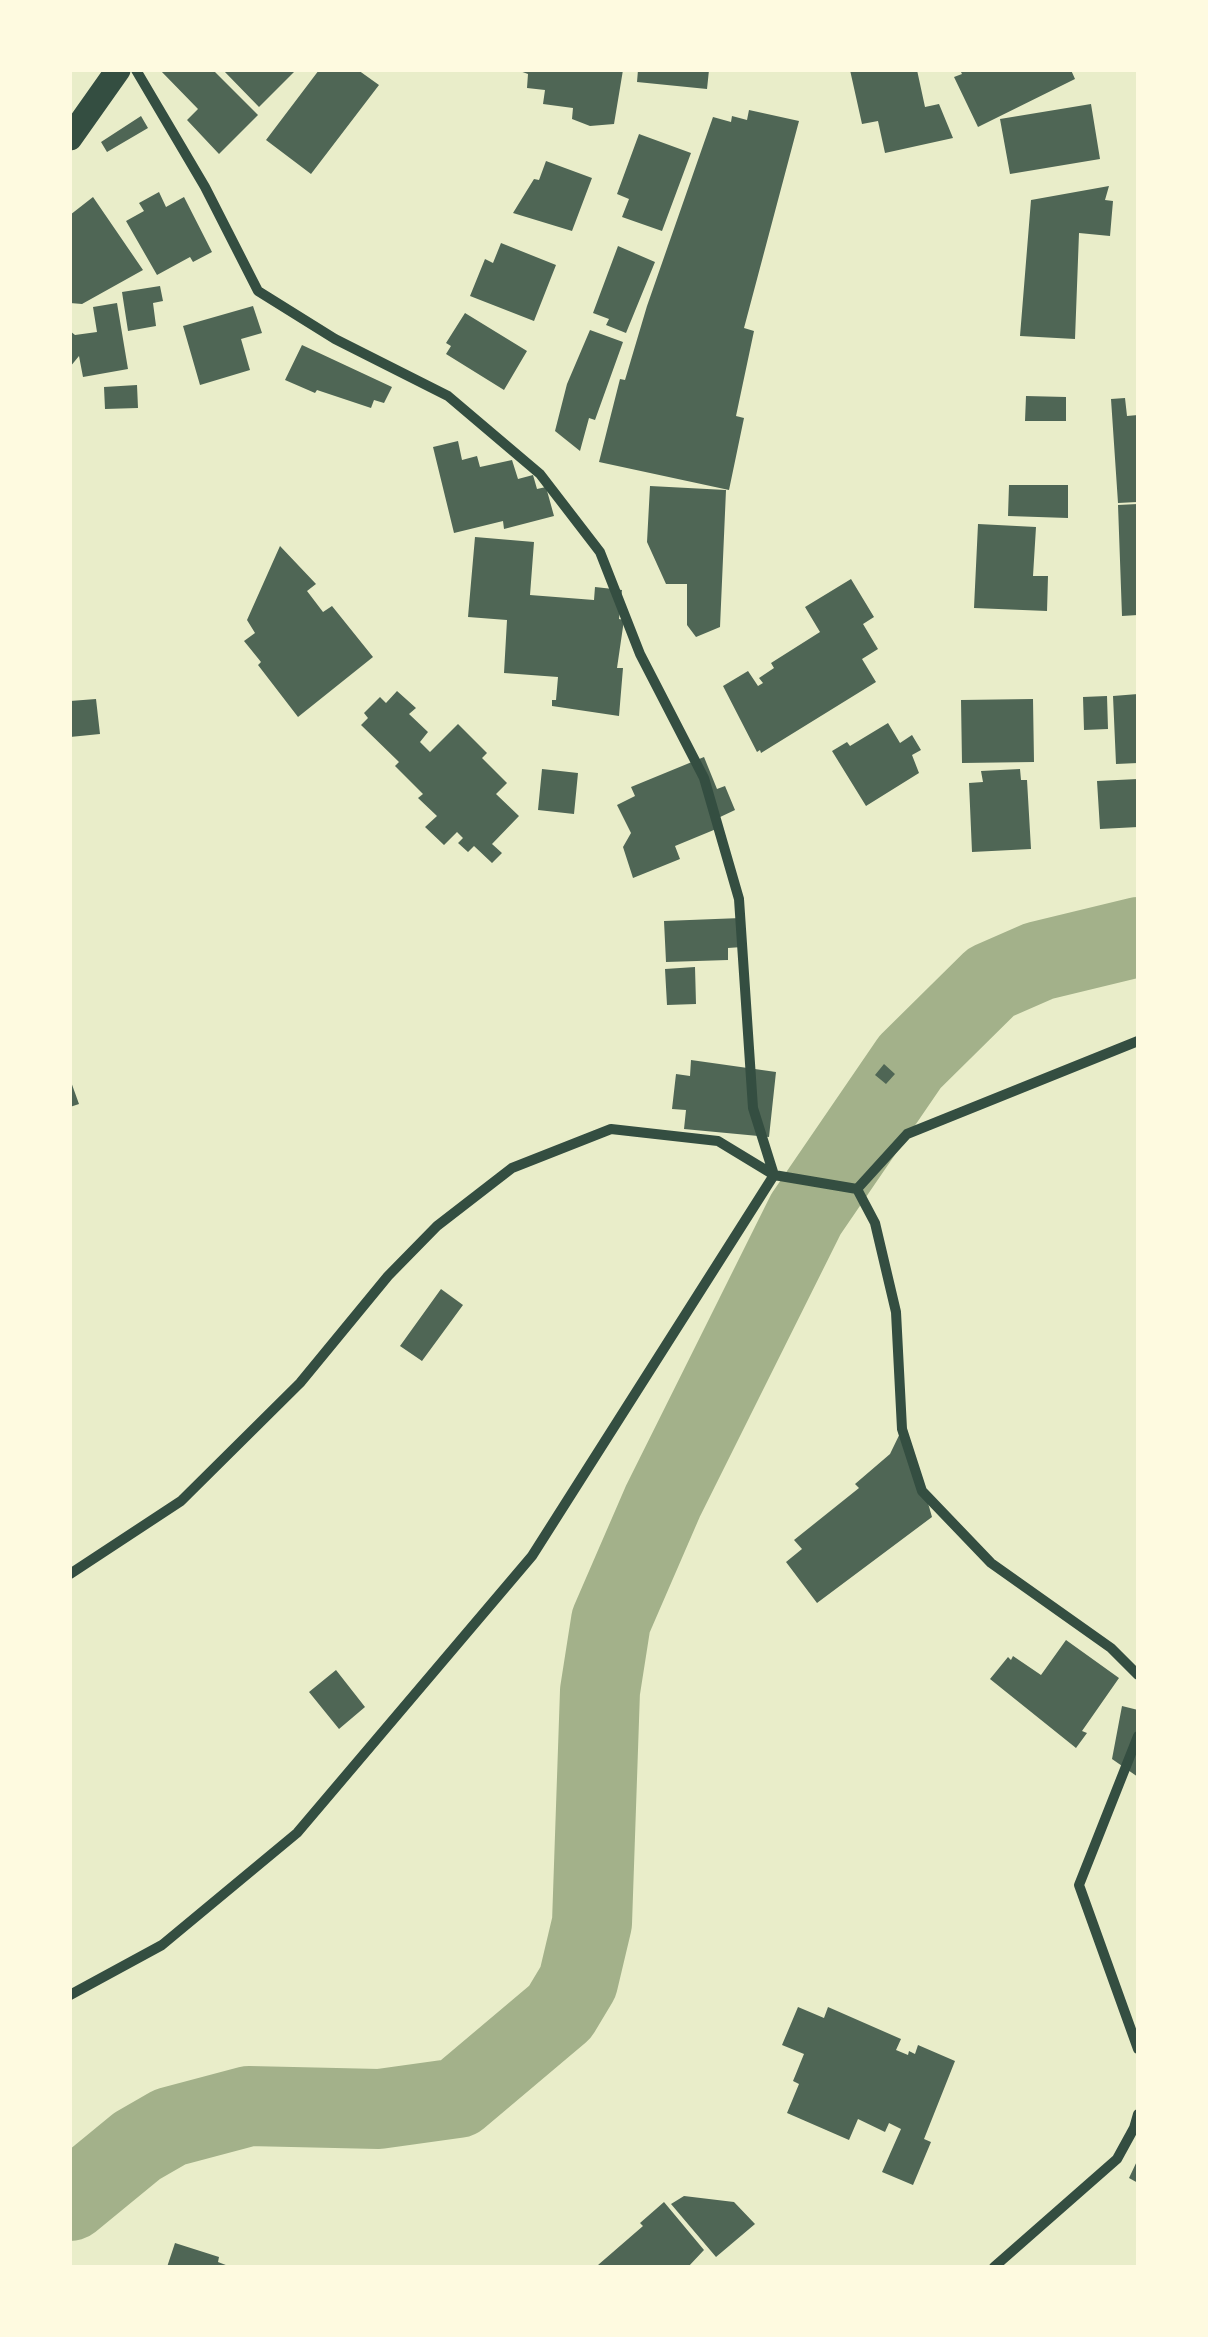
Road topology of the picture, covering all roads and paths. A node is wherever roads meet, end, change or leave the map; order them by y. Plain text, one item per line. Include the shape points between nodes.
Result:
1 (118, 70) edge
2 (136, 70) edge
3 (70, 138) edge
4 (1138, 1041) edge
5 (774, 1175) junction
6 (858, 1190) junction
7 (70, 1574) edge
8 (1138, 1675) edge
9 (1138, 1736) edge
10 (70, 1994) edge
11 (1138, 2049) edge
12 (1138, 2114) edge
13 (994, 2267) edge

1 - 3 main road
2 - 5 street via 258,291 448,396 540,474 600,552 640,654 704,778 739,900 753,1108
4 - 6 street via 907,1134
5 - 6 street
5 - 7 street via 718,1141 611,1129 512,1168 437,1226 300,1382 181,1500
5 - 10 street via 532,1556 297,1833 162,1945
6 - 8 street via 876,1223 896,1312 902,1430 922,1491 991,1563 1111,1648
9 - 11 street via 1080,1885
12 - 13 street via 1117,2159

